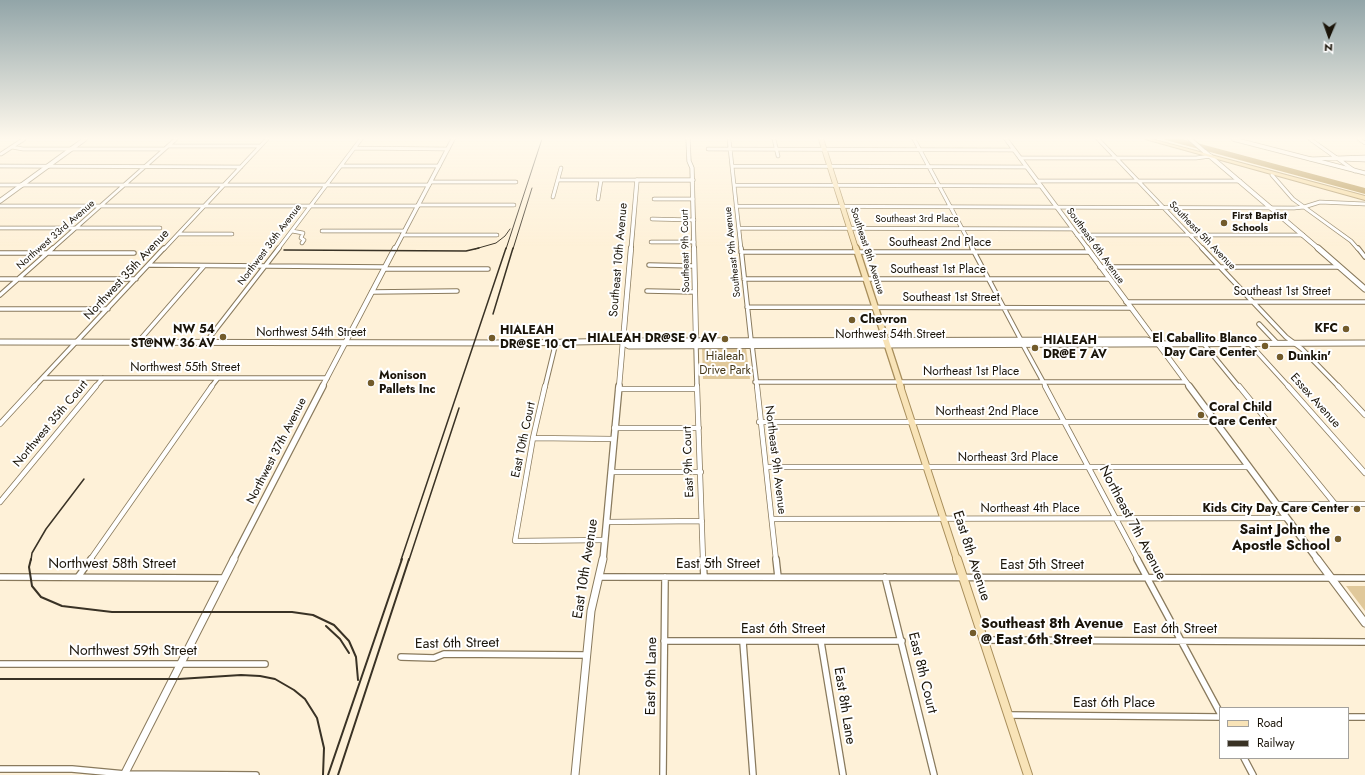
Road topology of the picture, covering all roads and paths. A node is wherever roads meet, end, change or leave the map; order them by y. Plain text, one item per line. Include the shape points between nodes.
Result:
1 (35, 175) edge
2 (136, 175) edge
3 (233, 175) edge
4 (334, 175) edge
5 (434, 175) edge
6 (559, 175) edge
7 (693, 175) edge
8 (733, 175) edge
9 (833, 175) edge
10 (934, 175) edge
11 (1032, 175) edge
12 (1132, 175) edge
13 (1233, 175) edge
14 (1272, 175) dead end
15 (1282, 175) edge
16 (1289, 175) edge
17 (558, 180) junction
18 (601, 180) junction
19 (637, 180) junction
20 (693, 180) junction
21 (1037, 181) junction
22 (1138, 181) junction
23 (1240, 181) junction
24 (516, 182) dead end
25 (430, 183) junction
26 (0, 185) edge
27 (22, 185) junction
28 (125, 185) junction
29 (224, 185) junction
30 (326, 185) junction
31 (734, 185) junction
32 (836, 185) junction
33 (939, 186) junction
34 (1040, 186) junction
35 (553, 197) dead end
36 (1365, 197) edge
37 (598, 199) dead end
38 (654, 199) dead end
39 (693, 199) junction
40 (0, 201) edge
41 (1365, 204) edge
42 (418, 205) junction
43 (514, 205) dead end
44 (0, 206) edge
45 (102, 206) junction
46 (204, 206) junction
47 (311, 206) junction
48 (736, 206) junction
49 (843, 206) junction
50 (950, 206) junction
51 (1056, 206) junction
52 (1162, 207) junction
53 (1304, 207) junction
54 (1270, 208) junction
55 (652, 220) dead end
56 (694, 220) junction
57 (0, 228) edge
58 (77, 228) junction
59 (160, 228) dead end
60 (739, 228) junction
61 (850, 228) junction
62 (962, 228) junction
63 (1072, 229) junction
64 (322, 231) dead end
65 (292, 232) junction
66 (403, 233) junction
67 (178, 234) junction
68 (232, 234) dead end
69 (497, 235) dead end
70 (1076, 235) junction
71 (1189, 235) junction
72 (1303, 235) junction
73 (651, 242) dead end
74 (694, 242) junction
75 (302, 243) dead end
76 (741, 252) junction
77 (974, 252) junction
78 (1090, 252) junction
79 (0, 253) edge
80 (48, 253) junction
81 (134, 253) dead end
82 (858, 253) junction
83 (1365, 257) edge
84 (149, 265) junction
85 (649, 265) dead end
86 (204, 266) junction
87 (266, 266) junction
88 (694, 266) junction
89 (1100, 266) junction
90 (1219, 267) junction
91 (1340, 267) junction
92 (385, 268) junction
93 (488, 269) dead end
94 (17, 279) junction
95 (136, 279) junction
96 (744, 279) junction
97 (866, 279) junction
98 (987, 279) junction
99 (1109, 279) junction
100 (0, 280) edge
101 (1365, 289) edge
102 (647, 291) dead end
103 (372, 292) junction
104 (458, 292) dead end
105 (695, 292) junction
106 (0, 295) edge
107 (1126, 302) junction
108 (1253, 302) junction
109 (1365, 302) edge
110 (747, 307) junction
111 (876, 308) junction
112 (1003, 308) junction
113 (1130, 308) junction
114 (0, 309) edge
115 (108, 309) junction
116 (1259, 324) dead end
117 (0, 342) edge
118 (77, 342) junction
119 (138, 342) junction
120 (206, 342) junction
121 (556, 342) junction
122 (622, 342) junction
123 (346, 343) junction
124 (696, 343) junction
125 (751, 343) junction
126 (887, 343) junction
127 (1022, 343) junction
128 (1203, 343) junction
129 (1249, 343) junction
130 (1277, 343) junction
131 (1295, 343) junction
132 (1365, 343) edge
133 (1158, 344) junction
134 (44, 378) junction
135 (103, 378) junction
136 (218, 378) junction
137 (327, 378) junction
138 (755, 382) junction
139 (899, 382) junction
140 (1042, 382) junction
141 (1186, 382) junction
142 (617, 389) junction
143 (697, 389) junction
144 (1365, 414) edge
145 (759, 422) junction
146 (912, 422) junction
147 (1064, 422) junction
148 (1216, 422) junction
149 (0, 424) edge
150 (614, 428) junction
151 (699, 428) junction
152 (533, 438) junction
153 (614, 439) junction
154 (766, 467) junction
155 (927, 467) junction
156 (1250, 467) junction
157 (1088, 468) junction
158 (611, 472) junction
159 (701, 472) junction
160 (1365, 473) edge
161 (0, 502) edge
162 (1277, 504) junction
163 (1335, 504) junction
164 (1365, 504) edge
165 (1287, 518) junction
166 (772, 519) junction
167 (944, 519) junction
168 (1116, 519) junction
169 (702, 521) junction
170 (607, 522) junction
171 (605, 540) junction
172 (0, 577) edge
173 (78, 577) junction
174 (599, 577) junction
175 (665, 577) junction
176 (704, 577) junction
177 (778, 577) junction
178 (885, 577) junction
179 (1148, 577) junction
180 (224, 578) junction
181 (963, 578) junction
182 (1332, 578) junction
183 (1365, 578) edge
184 (1365, 623) edge
185 (984, 640) junction
186 (664, 641) junction
187 (902, 641) junction
188 (743, 642) junction
189 (821, 642) junction
190 (1182, 642) junction
191 (1365, 642) edge
192 (586, 655) junction
193 (401, 657) dead end
194 (0, 664) edge
195 (179, 664) junction
196 (265, 664) dead end
197 (1219, 711) edge
198 (1008, 715) junction
199 (1219, 717) edge
200 (1349, 717) edge
201 (1365, 717) edge
202 (1245, 759) edge
203 (0, 769) edge
204 (124, 775) edge
205 (256, 775) edge
206 (575, 775) edge
207 (663, 775) edge
208 (753, 775) edge
209 (843, 775) edge
210 (934, 775) edge
211 (1028, 775) edge
212 (1253, 775) edge

1 - 27 main road
2 - 28 street, Northwest 33rd Avenue
3 - 29 street, Northwest 35th Avenue
4 - 30 street, Northwest 36th Avenue
5 - 25 street, Northwest 37th Avenue
6 - 17 street
7 - 20 street, Southeast 9th Court
8 - 31 street, Southeast 9th Avenue
9 - 32 main road, Southeast 8th Avenue
10 - 33 street, Northeast 7th Avenue
11 - 21 street, Southeast 6th Avenue
12 - 22 street, Southeast 5th Avenue
13 - 23 main road
14 - 53 street via 1289,195
15 - 36 highway
16 - 36 highway
17 - 18 street
17 - 35 street
18 - 19 street
18 - 37 street
19 - 20 street
19 - 122 street, Southeast 10th Avenue
20 - 39 street, Southeast 9th Court
21 - 22 street
21 - 34 street, Southeast 6th Avenue
22 - 23 street
22 - 52 street, Southeast 5th Avenue
23 - 54 main road
24 - 25 street
25 - 30 street
25 - 42 street, Northwest 37th Avenue
26 - 27 street
27 - 28 street
27 - 40 main road
28 - 29 street
28 - 45 street, Northwest 33rd Avenue
29 - 30 street
29 - 46 street, Northwest 35th Avenue
30 - 47 street, Northwest 36th Avenue
31 - 32 street
31 - 48 street, Southeast 9th Avenue
32 - 33 street
32 - 49 main road, Southeast 8th Avenue
33 - 34 street
33 - 50 street, Northeast 7th Avenue
34 - 51 street, Southeast 6th Avenue
38 - 39 street
39 - 56 street, Southeast 9th Court
41 - 53 street via 1320,202
42 - 43 street
42 - 47 street
42 - 66 street, Northwest 37th Avenue
44 - 45 street
45 - 46 street
45 - 58 street, Northwest 33rd Avenue
46 - 47 street
46 - 67 street, Northwest 35th Avenue
47 - 65 street, Northwest 36th Avenue
48 - 49 street
48 - 60 street, Southeast 9th Avenue
49 - 50 street
49 - 61 main road, Southeast 8th Avenue
50 - 51 street
50 - 62 street, Northeast 7th Avenue
51 - 52 street
51 - 63 street, Southeast 6th Avenue
52 - 54 street
52 - 71 street, Southeast 5th Avenue
53 - 54 street
53 - 83 street via 1348,238
54 - 72 main road
55 - 56 street
56 - 74 street, Southeast 9th Court
57 - 58 street
58 - 59 street
58 - 80 street, Northwest 33rd Avenue
60 - 61 street, Southeast 3rd Place
60 - 76 street, Southeast 9th Avenue
61 - 62 street, Southeast 3rd Place
61 - 82 main road, Southeast 8th Avenue
62 - 63 street, Southeast 3rd Place
62 - 77 street, Northeast 7th Avenue
63 - 70 street, Southeast 6th Avenue
64 - 66 street
65 - 75 street via 303,233
65 - 87 street, Northwest 36th Avenue
66 - 69 street
66 - 92 street, Northwest 37th Avenue
67 - 68 street
67 - 84 street, Northwest 35th Avenue
70 - 71 street
70 - 78 street, Southeast 6th Avenue
71 - 72 street
71 - 90 street, Southeast 5th Avenue
72 - 91 main road
73 - 74 street
74 - 88 street, Southeast 9th Court
76 - 82 street, Southeast 2nd Place
76 - 96 street, Southeast 9th Avenue
77 - 78 street, Southeast 2nd Place
77 - 82 street, Southeast 2nd Place
77 - 98 street, Northeast 7th Avenue
78 - 89 street, Southeast 6th Avenue
79 - 80 street
80 - 81 street
80 - 94 street, Northwest 33rd Avenue
82 - 97 main road, Southeast 8th Avenue
84 - 86 street
84 - 95 street, Northwest 35th Avenue
85 - 88 street
86 - 87 street
86 - 119 street
87 - 92 street
87 - 120 street, Northwest 36th Avenue
88 - 105 street, Southeast 9th Court
89 - 90 street
89 - 99 street, Southeast 6th Avenue
90 - 91 street
90 - 108 street, Southeast 5th Avenue
91 - 101 main road
92 - 93 street
92 - 103 street, Northwest 37th Avenue
94 - 95 street
94 - 100 street
94 - 106 street, Northwest 33rd Avenue
95 - 115 street, Northwest 35th Avenue
96 - 97 street, Southeast 1st Place
96 - 110 street, Southeast 9th Avenue
97 - 98 street, Southeast 1st Place
97 - 111 main road, Southeast 8th Avenue
98 - 99 street, Southeast 1st Place
98 - 112 street, Northeast 7th Avenue
99 - 107 street, Southeast 6th Avenue
102 - 105 street
103 - 104 street
103 - 123 street, Northwest 37th Avenue
105 - 124 street, Southeast 9th Court
107 - 108 street, Southeast 1st Street
107 - 113 street, Southeast 6th Avenue
108 - 109 street, Southeast 1st Street
108 - 131 street, Southeast 5th Avenue
110 - 111 street, Southeast 1st Street
110 - 125 street, Southeast 9th Avenue
111 - 112 street, Southeast 1st Street
111 - 126 main road, Southeast 8th Avenue
112 - 113 street, Southeast 1st Street
112 - 127 street, Northeast 7th Avenue
113 - 133 street, Southeast 6th Avenue
114 - 115 street
115 - 118 street, Northwest 35th Avenue
116 - 130 street
117 - 118 main road, Northwest 54th Street
118 - 119 main road, Northwest 54th Street
118 - 134 street, Northwest 35th Avenue
119 - 120 main road, Northwest 54th Street
120 - 123 main road, Northwest 54th Street
121 - 122 main road, Northwest 54th Street
121 - 123 main road, Northwest 54th Street
121 - 152 street, East 10th Court
122 - 124 main road, Northwest 54th Street via 629,346
122 - 142 street, East 10th Avenue
123 - 137 street, Northwest 37th Avenue
124 - 125 main road, Northwest 54th Street
124 - 125 main road, Northwest 54th Street via 702,346
124 - 143 street, East 9th Court
125 - 126 main road, Northwest 54th Street
125 - 126 main road, Northwest 54th Street via 789,340
125 - 138 street, Northeast 9th Avenue
126 - 127 main road, Northwest 54th Street
126 - 139 main road, East 8th Avenue
127 - 133 main road, Northwest 54th Street via 1153,346
127 - 133 main road, Northwest 54th Street via 1147,340
127 - 140 street, Northeast 7th Avenue
128 - 129 main road, Northwest 54th Street
128 - 133 main road, Northwest 54th Street
128 - 163 street
129 - 130 main road, Northwest 54th Street
129 - 160 street, Essex Avenue
130 - 131 main road, Northwest 54th Street
131 - 132 main road, Northwest 54th Street
131 - 144 street, Southeast 5th Avenue
133 - 141 street, Southeast 6th Avenue
134 - 135 street, Northwest 55th Street
134 - 149 street, Northwest 35th Avenue
135 - 136 street, Northwest 55th Street
135 - 161 street, Northwest 35th Court
136 - 137 street, Northwest 55th Street
136 - 173 street
137 - 180 street, Northwest 37th Avenue
138 - 139 street, Northeast 1st Place
138 - 145 street, Northeast 9th Avenue
139 - 140 street, Northeast 1st Place
139 - 146 main road, East 8th Avenue
140 - 141 street, Northeast 1st Place
140 - 147 street, Northeast 7th Avenue
141 - 148 street, Southeast 6th Avenue
142 - 143 street
142 - 150 street, East 10th Avenue
143 - 151 street, East 9th Court
145 - 146 street, Northeast 2nd Place
145 - 154 street, Northeast 9th Avenue
146 - 147 street, Northeast 2nd Place
146 - 155 main road, East 8th Avenue
147 - 148 street, Northeast 2nd Place
147 - 157 street, Northeast 7th Avenue
148 - 156 street, Southeast 6th Avenue
150 - 151 street
150 - 153 street, East 10th Avenue
151 - 159 street, East 9th Court
152 - 153 street
152 - 171 street, East 10th Court via 515,541
153 - 158 street, East 10th Avenue
154 - 155 street, Northeast 3rd Place
154 - 166 street, Northeast 9th Avenue
155 - 157 street, Northeast 3rd Place
155 - 167 main road, East 8th Avenue
156 - 157 street, Northeast 3rd Place
156 - 162 street, Southeast 6th Avenue
157 - 168 street, Northeast 7th Avenue
158 - 159 street
158 - 170 street, East 10th Avenue
159 - 169 street, East 9th Court
162 - 163 street
162 - 165 street, Southeast 6th Avenue
163 - 164 street
165 - 168 street, Northeast 4th Place
165 - 182 street, Southeast 6th Avenue
166 - 167 street, Northeast 4th Place
166 - 177 street, Northeast 9th Avenue
167 - 168 street, Northeast 4th Place
167 - 181 main road, East 8th Avenue
168 - 179 street, Northeast 7th Avenue
169 - 170 street
169 - 176 street, East 9th Court
170 - 171 street, East 10th Avenue
171 - 174 street, East 10th Avenue
172 - 173 street, Northwest 58th Street
173 - 180 street, Northwest 58th Street
174 - 175 street, East 5th Street
174 - 192 street, East 10th Avenue via 591,609
175 - 176 street, East 5th Street
175 - 186 street, East 9th Lane
176 - 177 street, East 5th Street
177 - 178 street, East 5th Street
178 - 181 street, East 5th Street
178 - 187 street, East 8th Court
179 - 181 street, East 5th Street
179 - 182 street, East 5th Street
179 - 190 street, Northeast 7th Avenue
180 - 195 street, Northwest 37th Avenue
181 - 185 main road, East 8th Avenue
182 - 183 street, East 5th Street
182 - 184 street, Southeast 6th Avenue
185 - 190 street, East 6th Street
185 - 198 main road, East 8th Avenue
186 - 188 street, East 6th Street
186 - 207 street, East 9th Lane
187 - 189 street, East 6th Street
187 - 210 street, East 8th Court
188 - 189 street, East 6th Street
188 - 208 street
189 - 209 street, East 8th Lane
190 - 191 street, East 6th Street
190 - 197 street, Northeast 7th Avenue
192 - 193 street, East 6th Street via 444,654 434,658
192 - 206 street, East 10th Avenue
194 - 195 street, Northwest 59th Street
195 - 196 street, Northwest 59th Street
195 - 204 street, Northwest 37th Avenue
198 - 199 street, East 6th Place
198 - 211 main road, East 8th Avenue
200 - 201 street
202 - 212 street
203 - 204 street via 72,769
204 - 205 street

